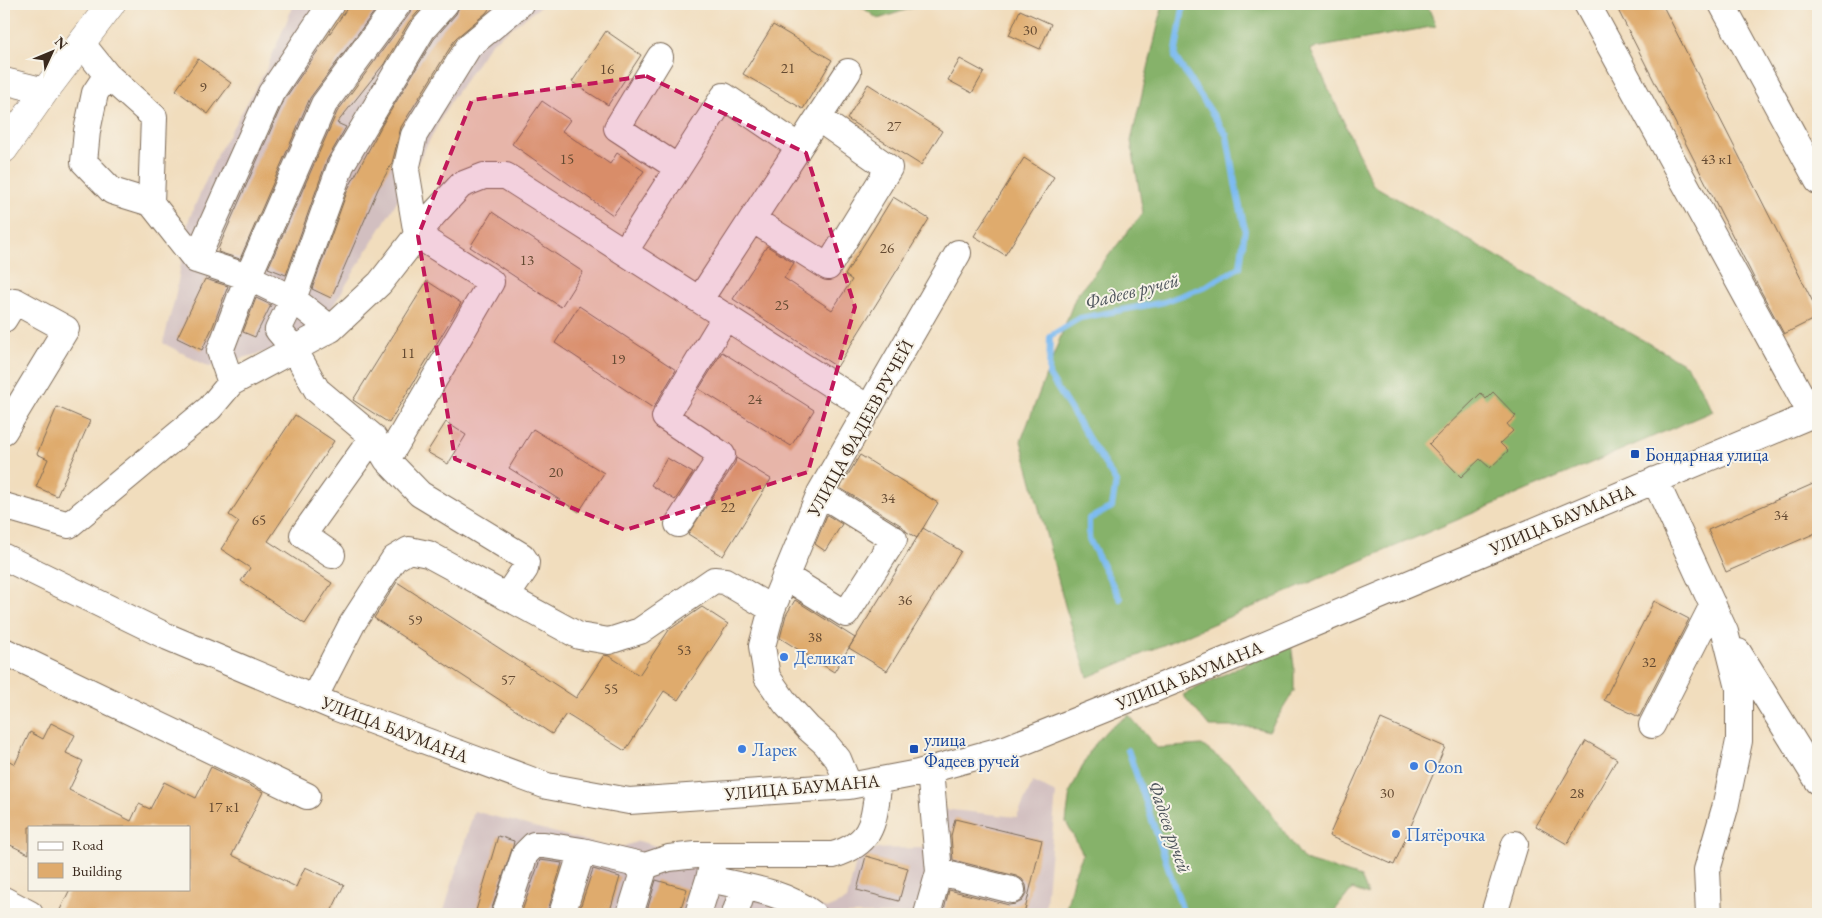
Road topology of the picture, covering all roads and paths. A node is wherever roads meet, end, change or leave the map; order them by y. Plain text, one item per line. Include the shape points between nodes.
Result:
1 (111, 4) edge
2 (331, 4) edge
3 (398, 4) edge
4 (445, 4) edge
5 (520, 4) edge
6 (1587, 4) edge
7 (1722, 4) edge
8 (82, 44) junction
9 (660, 56) dead end
10 (848, 72) dead end
11 (107, 75) junction
12 (4, 81) edge
13 (45, 92) junction
14 (818, 118) junction
15 (799, 147) junction
16 (4, 149) edge
17 (678, 168) junction
18 (1818, 181) edge
19 (151, 203) junction
20 (752, 219) junction
21 (417, 235) junction
22 (625, 251) junction
23 (958, 253) dead end
24 (196, 260) junction
25 (248, 277) junction
26 (293, 299) junction
27 (700, 299) junction
28 (726, 316) junction
29 (4, 319) edge
30 (331, 329) junction
31 (294, 349) junction
32 (231, 383) junction
33 (868, 408) junction
34 (1817, 414) edge
35 (4, 431) edge
36 (373, 437) junction
37 (386, 460) junction
38 (1656, 480) junction
39 (820, 493) junction
40 (4, 506) edge
41 (678, 524) dead end
42 (332, 555) dead end
43 (4, 557) edge
44 (785, 576) junction
45 (506, 597) junction
46 (1712, 605) junction
47 (772, 608) junction
48 (1725, 632) junction
49 (4, 651) edge
50 (314, 698) junction
51 (1652, 725) dead end
52 (930, 770) junction
53 (879, 781) junction
54 (1818, 781) edge
55 (849, 786) junction
56 (306, 796) dead end
57 (1515, 844) dead end
58 (582, 851) junction
59 (714, 854) junction
60 (645, 866) junction
61 (939, 872) junction
62 (709, 879) junction
63 (744, 887) junction
64 (1012, 890) dead end
65 (4, 900) edge
66 (30, 914) edge
67 (505, 914) edge
68 (562, 914) edge
69 (630, 914) edge
70 (698, 914) edge
71 (735, 914) edge
72 (812, 914) edge
73 (927, 914) edge
74 (1494, 914) edge
75 (1709, 914) edge

1 - 8 highway
2 - 24 street via 271,93
3 - 25 street via 324,104
4 - 26 street via 422,30 341,165
5 - 21 street via 469,46 414,135 406,170
6 - 34 street
7 - 18 street
8 - 11 street
8 - 13 highway
9 - 17 street via 617,128
10 - 14 street
11 - 19 street via 154,117
11 - 19 street via 95,93 84,162 112,191
12 - 13 street
13 - 16 highway
14 - 15 street
14 - 20 street via 889,168 828,267
15 - 17 street via 724,96
15 - 20 street
17 - 22 street
19 - 24 street
20 - 27 street
21 - 22 street via 461,185 484,176 506,176
21 - 30 street via 380,283
21 - 37 street via 491,282
22 - 27 street
23 - 33 street, УЛИЦА ФАДЕЕВ РУЧЕЙ
24 - 25 street
25 - 26 street
25 - 32 street via 220,351
26 - 30 street
26 - 31 street via 278,330
27 - 28 street
28 - 33 street
28 - 41 street via 665,418 722,455
29 - 35 street via 15,301 66,329
30 - 31 street
31 - 32 street
31 - 36 street via 317,390
32 - 40 street via 210,408 69,525
33 - 39 street, УЛИЦА ФАДЕЕВ РУЧЕЙ
34 - 38 street, УЛИЦА БАУМАНА
36 - 37 street
36 - 42 street via 303,535
37 - 45 street via 420,494 522,556 526,562 525,569
38 - 46 street
38 - 52 street, УЛИЦА БАУМАНА via 1008,748
39 - 44 street, УЛИЦА ФАДЕЕВ РУЧЕЙ
39 - 44 street via 894,539 846,614
43 - 50 street, УЛИЦА БАУМАНА via 168,637
44 - 47 street, УЛИЦА ФАДЕЕВ РУЧЕЙ
45 - 47 street via 579,636 609,641 640,631 714,580 725,581
45 - 50 street via 428,554 409,550 394,559 352,624
46 - 48 street
46 - 51 street
47 - 55 street, УЛИЦА ФАДЕЕВ РУЧЕЙ via 762,646 767,677 786,704 826,743 838,759
48 - 54 street
48 - 75 street via 1739,688 1739,741 1725,808 1707,870
49 - 56 street
50 - 55 street, УЛИЦА БАУМАНА via 547,786 628,801
52 - 53 street, УЛИЦА БАУМАНА
52 - 61 street
53 - 55 street, УЛИЦА БАУМАНА
53 - 59 street via 872,826 863,839 848,850 833,855
57 - 74 street
58 - 60 street
58 - 67 street via 534,845 525,854
58 - 68 street
59 - 60 street via 670,858
59 - 62 street
60 - 69 street
61 - 64 street
61 - 73 street
62 - 63 street
62 - 70 street
63 - 71 street
63 - 72 street via 787,898
65 - 66 street

